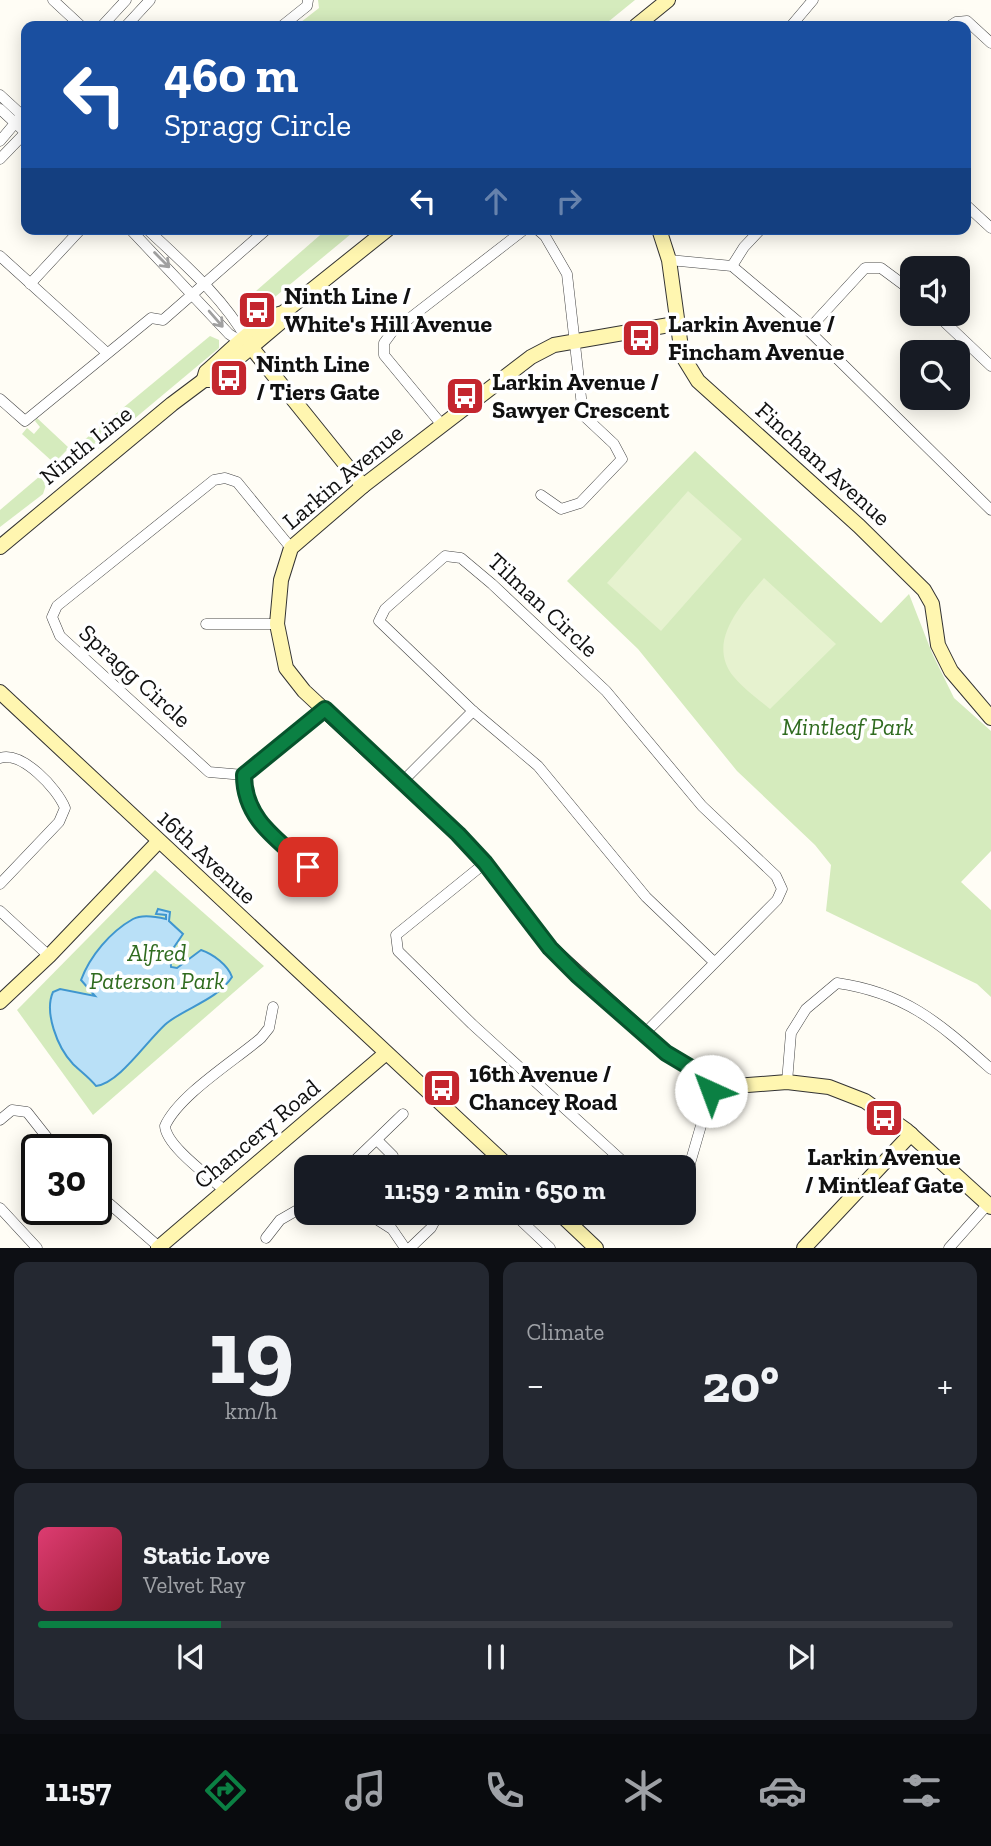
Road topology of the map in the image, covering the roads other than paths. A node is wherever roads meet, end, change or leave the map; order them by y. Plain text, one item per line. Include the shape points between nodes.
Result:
1 (53, 0) edge
2 (126, 0) edge
3 (150, 0) edge
4 (308, 0) edge
5 (668, 0) edge
6 (813, 0) edge
7 (76, 21) edge
8 (107, 21) edge
9 (131, 21) edge
10 (288, 21) edge
11 (642, 21) edge
12 (796, 21) edge
13 (971, 25) edge
14 (991, 43) edge
15 (0, 95) edge
16 (0, 109) edge
17 (21, 116) edge
18 (21, 117) edge
19 (21, 118) edge
20 (21, 138) edge
21 (0, 141) edge
22 (0, 159) edge
23 (971, 210) edge
24 (991, 228) edge
25 (75, 235) edge
26 (136, 235) edge
27 (153, 235) edge
28 (260, 235) edge
29 (380, 235) edge
30 (517, 235) edge
31 (544, 235) edge
32 (661, 235) edge
33 (755, 235) edge
34 (0, 256) edge
35 (669, 260) junction
36 (732, 267) junction
37 (900, 282) edge
38 (203, 283) junction
39 (30, 284) junction
40 (193, 292) junction
41 (675, 324) junction
42 (949, 326) edge
43 (808, 330) junction
44 (574, 340) junction
45 (246, 343) junction
46 (107, 354) junction
47 (991, 366) edge
48 (0, 400) edge
49 (442, 425) junction
50 (363, 486) junction
51 (541, 495) dead end
52 (991, 510) edge
53 (0, 547) edge
54 (291, 548) junction
55 (277, 624) junction
56 (206, 625) dead end
57 (0, 692) edge
58 (325, 709) junction
59 (472, 711) junction
60 (990, 716) edge
61 (0, 758) edge
62 (244, 775) junction
63 (402, 782) junction
64 (158, 842) junction
65 (485, 863) junction
66 (325, 872) dead end
67 (0, 884) edge
68 (0, 911) edge
69 (49, 956) junction
70 (714, 962) junction
71 (0, 1002) edge
72 (273, 1007) dead end
73 (644, 1034) junction
74 (385, 1054) junction
75 (991, 1069) edge
76 (713, 1081) junction
77 (787, 1082) junction
78 (403, 1114) dead end
79 (0, 1120) edge
80 (44, 1134) edge
81 (911, 1134) junction
82 (376, 1140) junction
83 (360, 1155) edge
84 (392, 1155) edge
85 (496, 1155) edge
86 (616, 1155) edge
87 (692, 1155) edge
88 (225, 1191) junction
89 (112, 1206) edge
90 (989, 1206) edge
91 (0, 1208) edge
92 (294, 1212) edge
93 (386, 1225) edge
94 (433, 1225) edge
95 (526, 1225) edge
96 (572, 1225) edge
97 (266, 1238) dead end
98 (158, 1247) edge
99 (37, 1248) edge
100 (407, 1248) edge
101 (550, 1248) edge
102 (596, 1248) edge
103 (804, 1248) edge
104 (949, 1248) edge

1 - 7 street
2 - 8 street
3 - 9 street
4 - 10 street
5 - 11 street
6 - 12 street
13 - 14 street
15 - 17 street
16 - 18 street
19 - 21 street
20 - 22 street
23 - 24 street
25 - 39 street
26 -> 40 street
27 - 38 street
28 - 38 street
29 - 45 street, Ninth Line via 283,313 281,322
30 - 49 street via 392,332 384,343 384,355
31 - 44 street via 567,274
32 - 35 street, Fincham Avenue
33 - 36 street
34 - 39 street
35 - 36 street
35 - 41 street, Fincham Avenue
36 - 43 street
37 - 43 street via 881,268 865,268
38 - 40 street
38 - 45 street
39 - 46 street
40 -> 45 street via 229,334
40 - 46 street via 163,320 150,318
41 - 44 street, Larkin Avenue
41 - 60 street, Fincham Avenue via 682,355 698,381 924,590 947,663
42 - 47 street
43 - 52 street
44 - 49 street, Larkin Avenue via 531,357
44 - 51 street via 583,415 614,444 622,459 580,503 561,509
45 - 50 street
45 - 53 street, Ninth Line via 212,380 204,380
46 - 48 street via 25,421
49 - 50 street, Larkin Avenue
50 - 54 street, Larkin Avenue
54 - 55 street, Larkin Avenue via 281,580
54 - 62 street, Spragg Circle via 237,482 214,480 57,606 52,617 60,636 209,772
55 - 56 street
55 - 58 street, Larkin Avenue via 286,668
57 - 64 street, 16th Avenue
58 - 62 street
58 - 63 street, Larkin Avenue
59 - 63 street
59 - 70 street, Tilman Circle via 538,766 646,897
59 - 70 street, Tilman Circle via 379,621 385,609 445,555 461,558 606,691 702,806 776,876 782,889 777,900
61 - 67 street via 22,760 65,808 59,822
62 - 66 street via 244,796 260,823 308,867
63 - 65 street, Larkin Avenue
64 - 69 street
64 - 74 street, 16th Avenue
65 - 73 street, Larkin Avenue via 550,948
65 - 86 street via 396,935 398,951
68 - 69 street
69 - 71 street
70 - 73 street, Tilman Circle
72 - 88 street via 261,1038 191,1096 165,1126 177,1147
73 - 76 street, Larkin Avenue via 681,1065
74 - 85 street, 16th Avenue
74 - 88 street, Chancery Road
75 - 77 street via 933,1018 870,988 837,982 806,1009 790,1033
76 - 77 street, Larkin Avenue via 735,1086
76 - 87 street
77 - 81 street, Larkin Avenue via 829,1087 865,1101
78 - 82 street
79 - 80 street via 12,1110 27,1112
81 - 90 street, Larkin Avenue
81 - 103 street
82 - 83 street
82 - 84 street
88 - 98 street, Chancery Road
89 - 98 street
90 - 104 street
91 - 99 street
92 - 97 street via 280,1220
93 - 100 street
94 - 100 street
95 - 101 street
96 - 102 street

